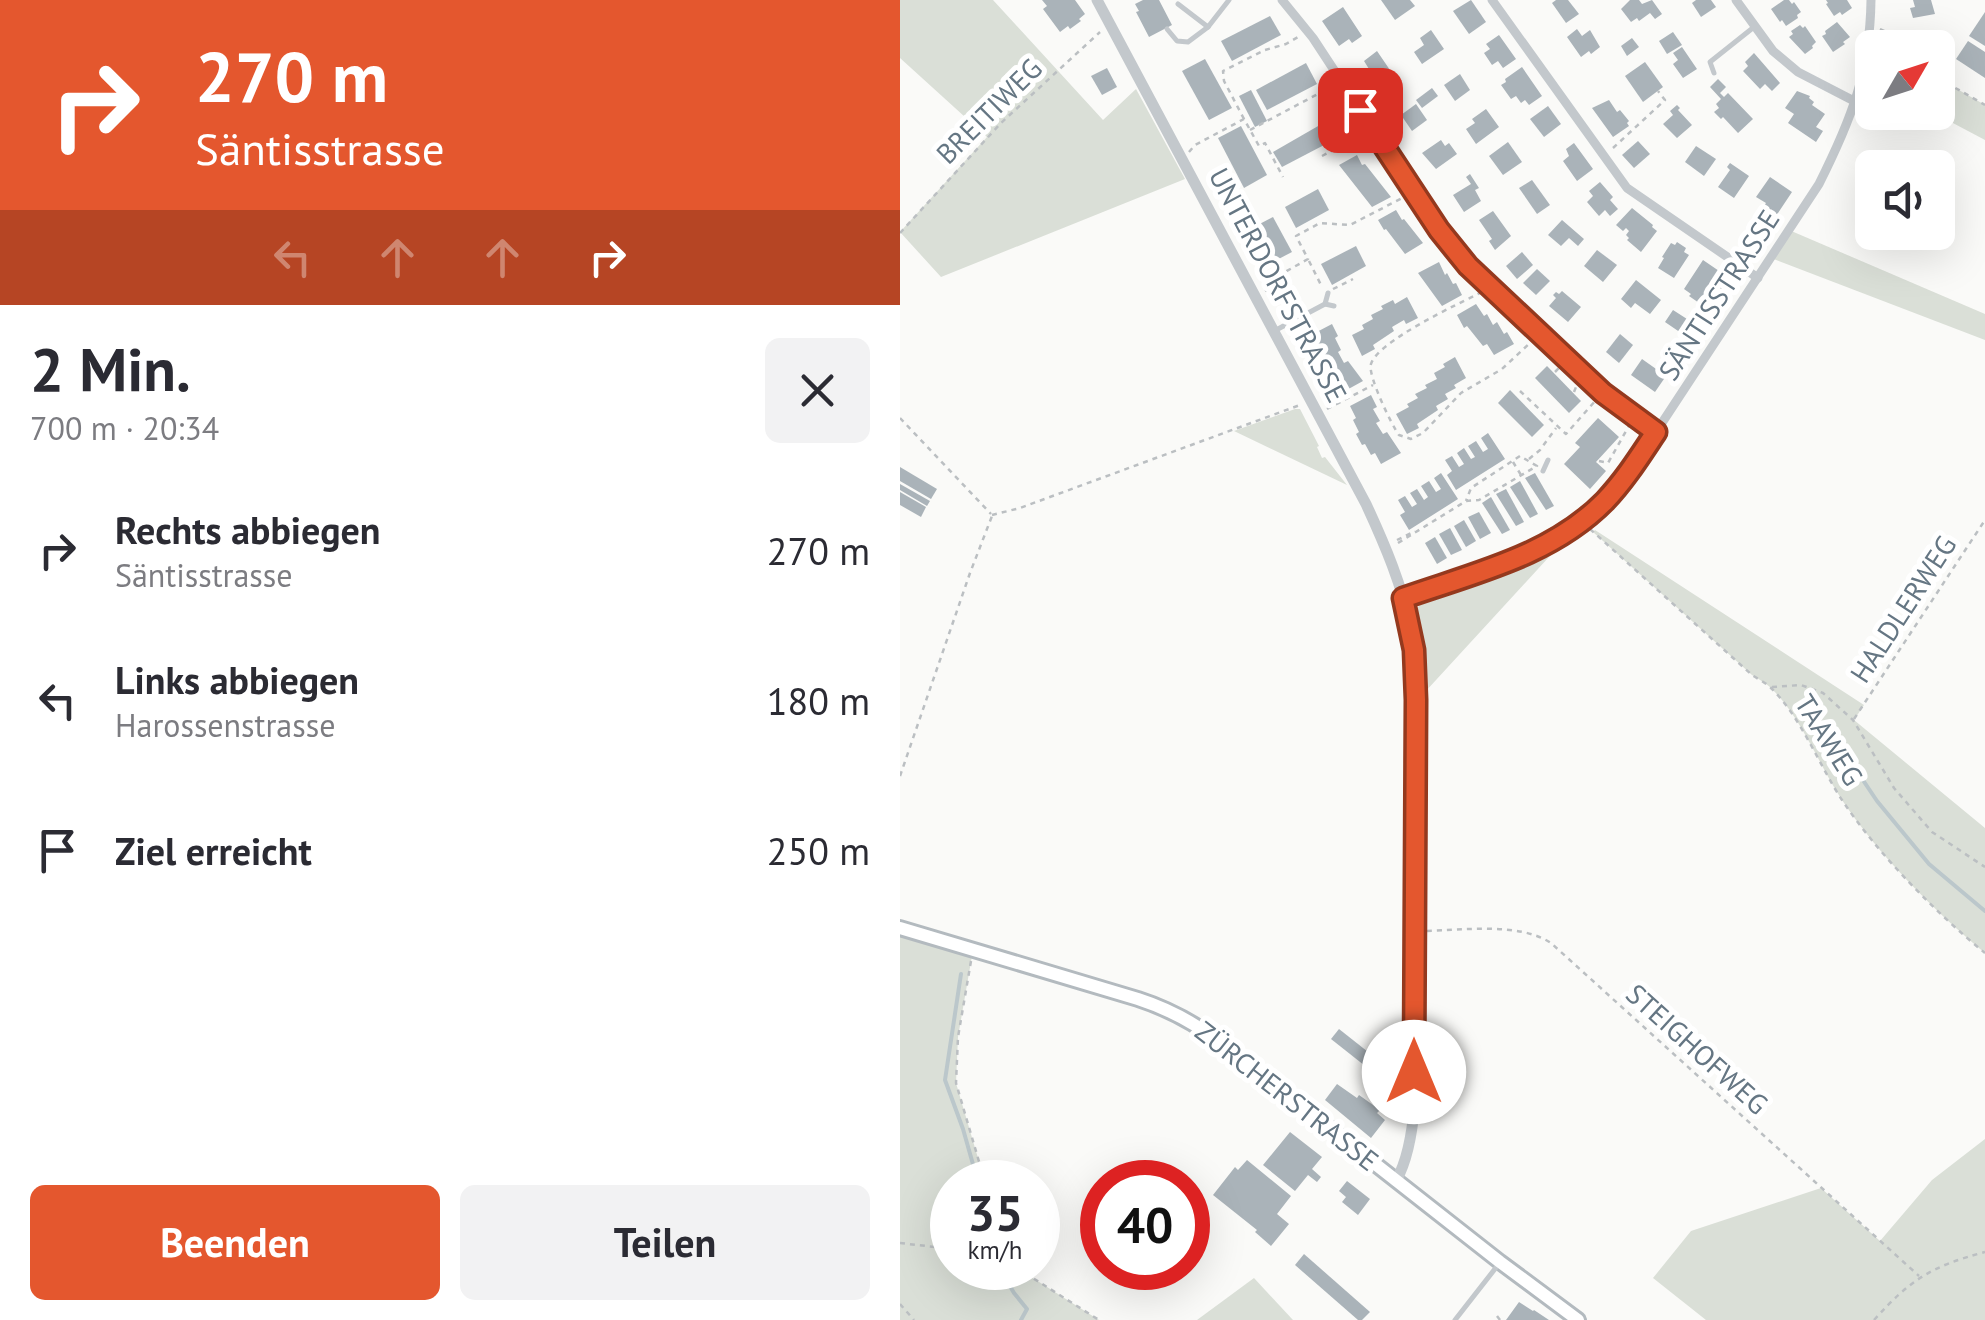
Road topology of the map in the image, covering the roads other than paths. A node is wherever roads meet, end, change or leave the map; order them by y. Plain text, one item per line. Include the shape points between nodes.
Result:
1 (1229, 0) edge
2 (1282, 0) edge
3 (1492, 0) edge
4 (1736, 0) edge
5 (1871, 0) edge
6 (1099, 1) edge
7 (1178, 4) dead end
8 (1208, 27) junction
9 (1754, 27) junction
10 (1167, 29) dead end
11 (1870, 30) edge
12 (1714, 74) dead end
13 (1855, 101) edge
14 (1855, 104) edge
15 (1758, 278) junction
16 (1328, 293) dead end
17 (1325, 304) junction
18 (1334, 306) dead end
19 (1274, 331) junction
20 (1656, 432) junction
21 (1548, 460) dead end
22 (1538, 468) road end
23 (1403, 598) junction
24 (900, 928) edge
25 (1396, 1181) junction
26 (1500, 1262) junction
27 (1455, 1320) edge
28 (1578, 1320) edge

1 - 8 lane
2 - 20 street via 1479,278 1603,393
3 - 15 street via 1628,188
4 - 9 street
5 - 11 street, SÄNTISSTRASSE
6 - 19 street, UNTERDORFSTRASSE
7 - 8 lane
8 - 10 lane via 1188,42 1177,42
9 - 12 lane via 1710,62
9 - 13 street via 1798,72
14 - 15 street, SÄNTISSTRASSE via 1819,184
15 - 20 street, SÄNTISSTRASSE
16 - 17 lane
17 - 18 lane
17 - 19 lane
19 - 23 street, UNTERDORFSTRASSE via 1384,542
20 - 23 street, SÄNTISSTRASSE via 1620,484 1557,538 1515,560
21 - 22 lane
23 - 25 street, UNTERDORFSTRASSE via 1416,700 1416,930 1413,1108
24 - 25 main road, ZÜRCHERSTRASSE via 1138,998 1192,1022
25 - 26 main road, ZÜRCHERSTRASSE
26 - 27 lane
26 - 28 main road, ZÜRCHERSTRASSE

